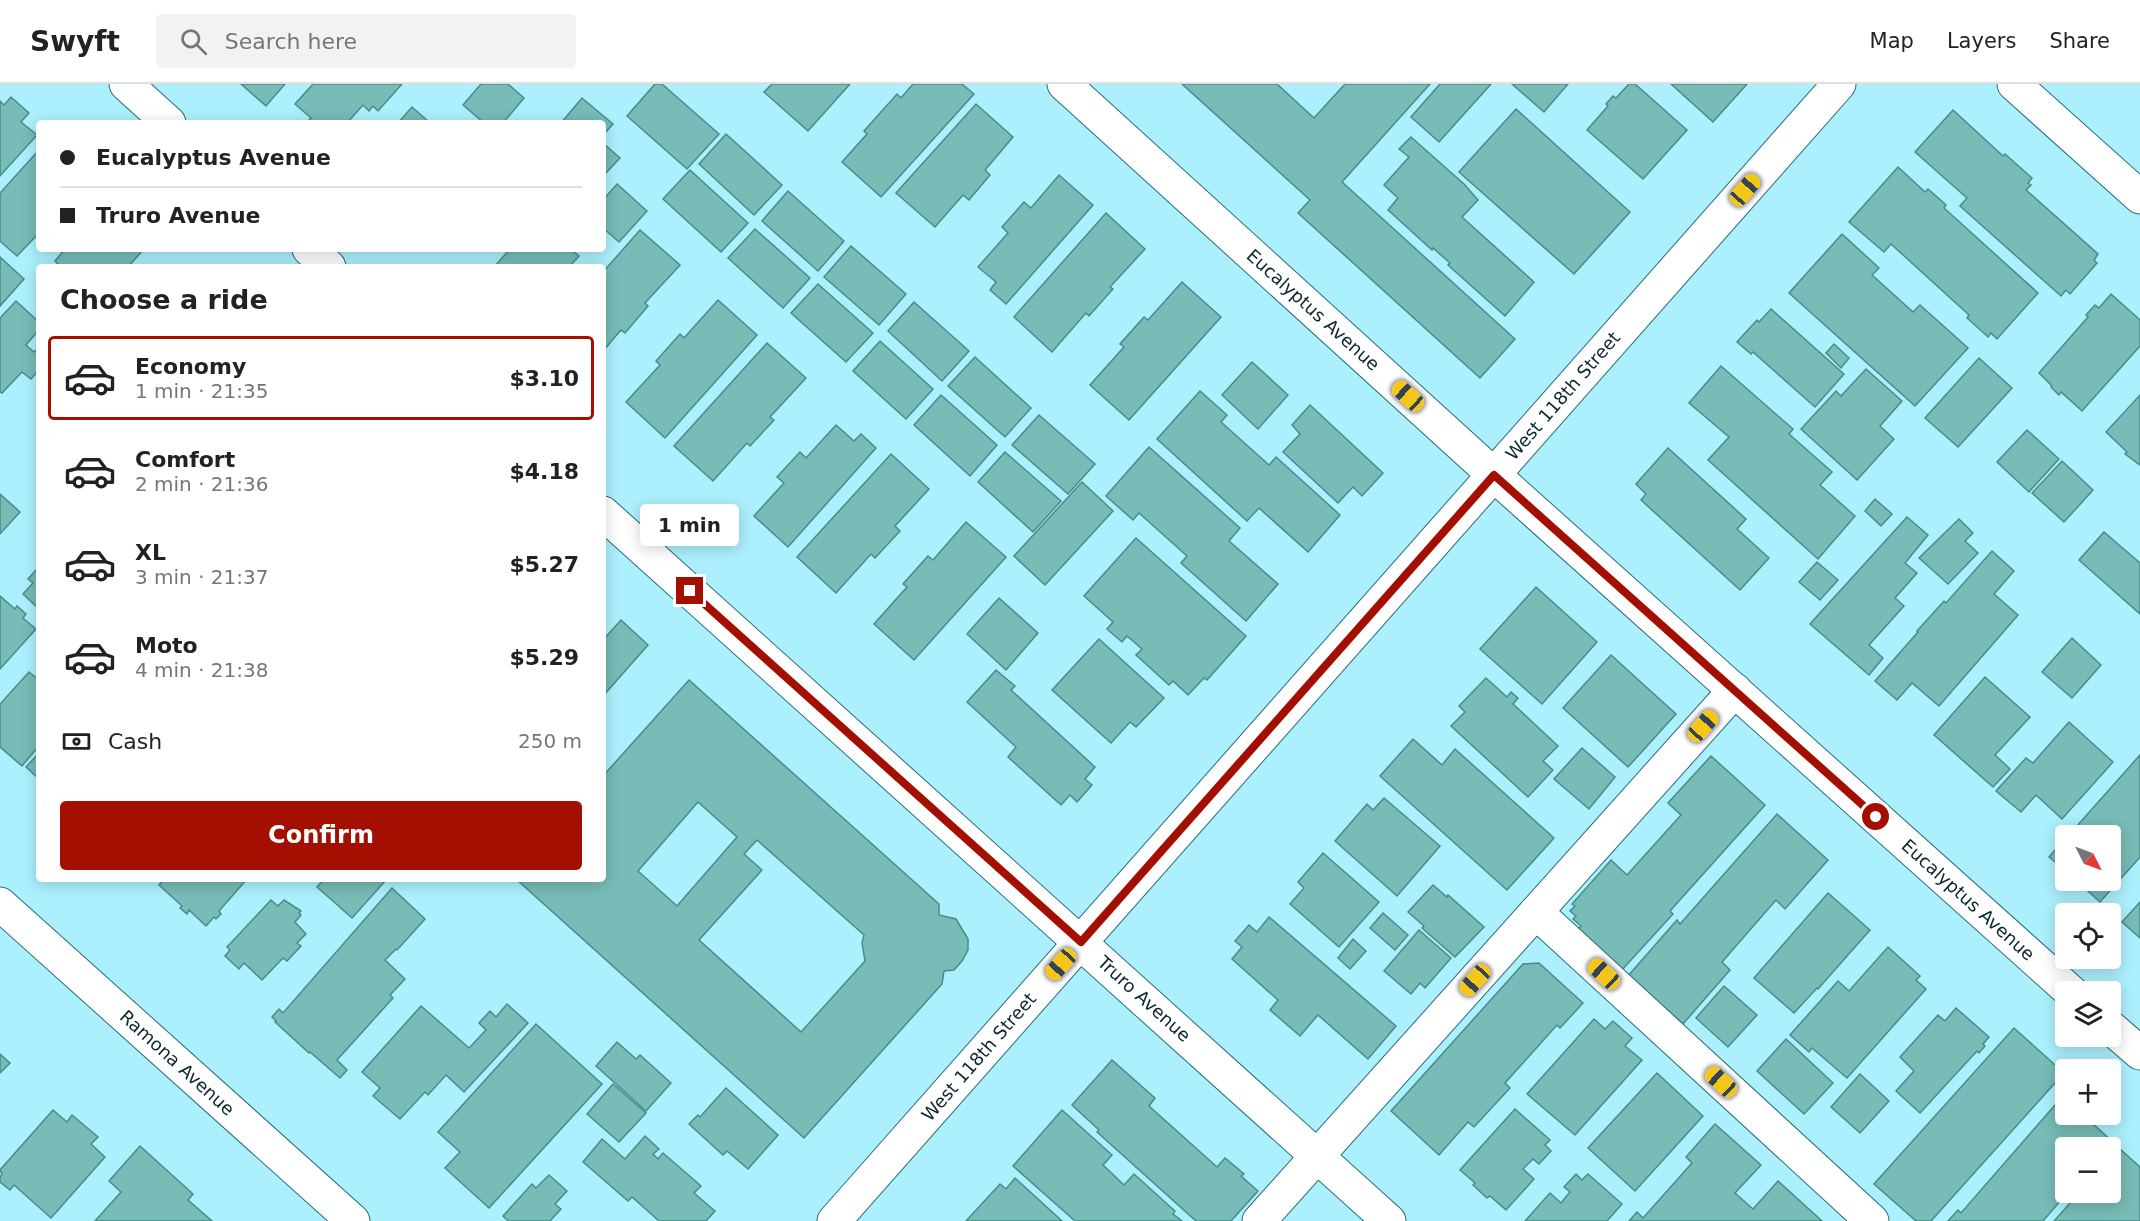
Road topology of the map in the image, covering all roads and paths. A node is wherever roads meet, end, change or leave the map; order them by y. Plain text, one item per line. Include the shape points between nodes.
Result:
1 (126, 84) edge
2 (1064, 84) edge
3 (1839, 84) edge
4 (2014, 84) edge
5 (166, 120) edge
6 (2140, 197) edge
7 (312, 252) edge
8 (326, 264) edge
9 (1494, 475) junction
10 (606, 516) edge
11 (1735, 690) junction
12 (0, 904) edge
13 (1536, 912) junction
14 (1081, 942) junction
15 (2059, 981) edge
16 (2121, 1037) edge
17 (2140, 1053) edge
18 (1317, 1156) junction
19 (353, 1221) edge
20 (834, 1221) edge
21 (1259, 1221) edge
22 (1389, 1221) edge
23 (1872, 1221) edge

1 - 5 street
2 - 9 street, Eucalyptus Avenue
3 - 9 street, West 118th Street
4 - 6 street
7 - 8 street
9 - 11 street, Eucalyptus Avenue
9 - 14 street, West 118th Street
10 - 14 street, Truro Avenue
11 - 13 street
11 - 15 street, Eucalyptus Avenue
12 - 19 street, Ramona Avenue
13 - 18 street
13 - 23 street
14 - 18 street, Truro Avenue
14 - 20 street, West 118th Street
16 - 17 street
18 - 21 street
18 - 22 street, Truro Avenue

